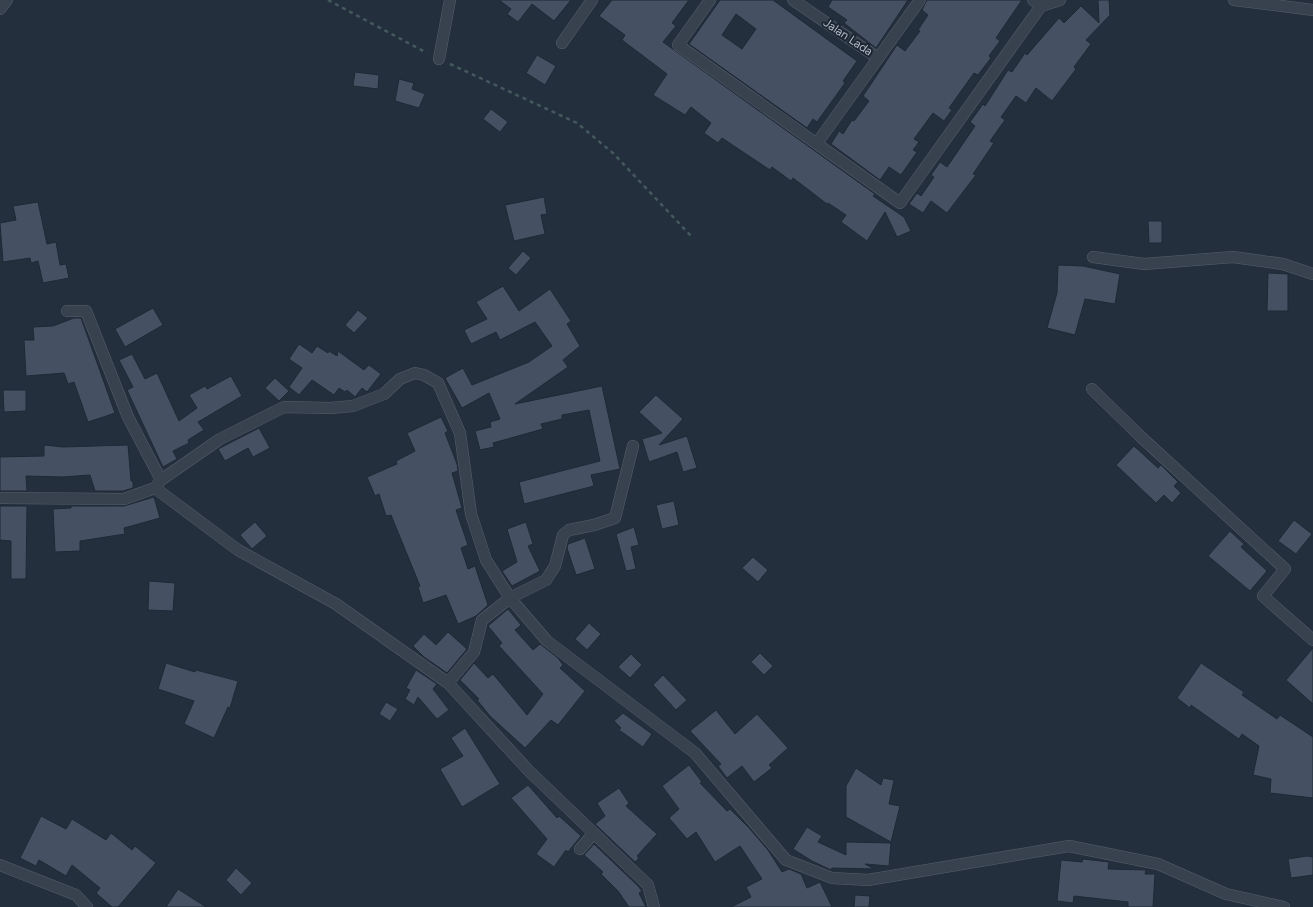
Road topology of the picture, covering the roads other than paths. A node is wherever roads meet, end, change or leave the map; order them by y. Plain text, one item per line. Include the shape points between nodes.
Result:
1 (7, 0) edge
2 (450, 0) edge
3 (592, 0) edge
4 (710, 0) edge
5 (920, 0) edge
6 (1060, 0) edge
7 (1234, 0) edge
8 (795, 1) edge
9 (1265, 2) edge
10 (1037, 3) edge
11 (0, 9) edge
12 (1313, 10) edge
13 (562, 43) dead end
14 (878, 58) junction
15 (439, 59) road end
16 (817, 143) junction
17 (1092, 257) dead end
18 (1313, 274) edge
19 (67, 311) dead end
20 (1092, 388) dead end
21 (633, 446) dead end
22 (158, 484) junction
23 (0, 498) edge
24 (510, 598) junction
25 (1313, 640) edge
26 (448, 683) junction
27 (593, 834) junction
28 (580, 849) dead end
29 (0, 865) edge
30 (87, 907) edge
31 (654, 907) edge
32 (1284, 907) edge

1 - 11 street
2 - 15 street
3 - 13 street
4 - 16 street via 678,45
5 - 14 street
6 - 10 street
7 - 9 street
8 - 14 street, Jalan Lada
9 - 12 street
10 - 16 street via 900,203
14 - 16 street
17 - 18 street via 1144,264 1233,258 1283,264
19 - 22 street via 86,311
20 - 25 street via 1285,569 1263,596
21 - 24 street via 615,518 569,530 563,535 555,566 546,580
22 - 23 street via 124,499
22 - 24 street via 220,439 284,407 353,406 384,394 400,379 415,373 424,375 438,383 460,433 471,514 486,560
22 - 26 street via 238,550 336,604
24 - 26 street via 482,620 474,652
24 - 32 street via 547,640 695,753 786,860 813,871 832,878 868,880 1069,846 1158,864 1226,894
26 - 27 street via 529,771
27 - 28 street
27 - 31 street via 648,885
29 - 30 street via 76,895

